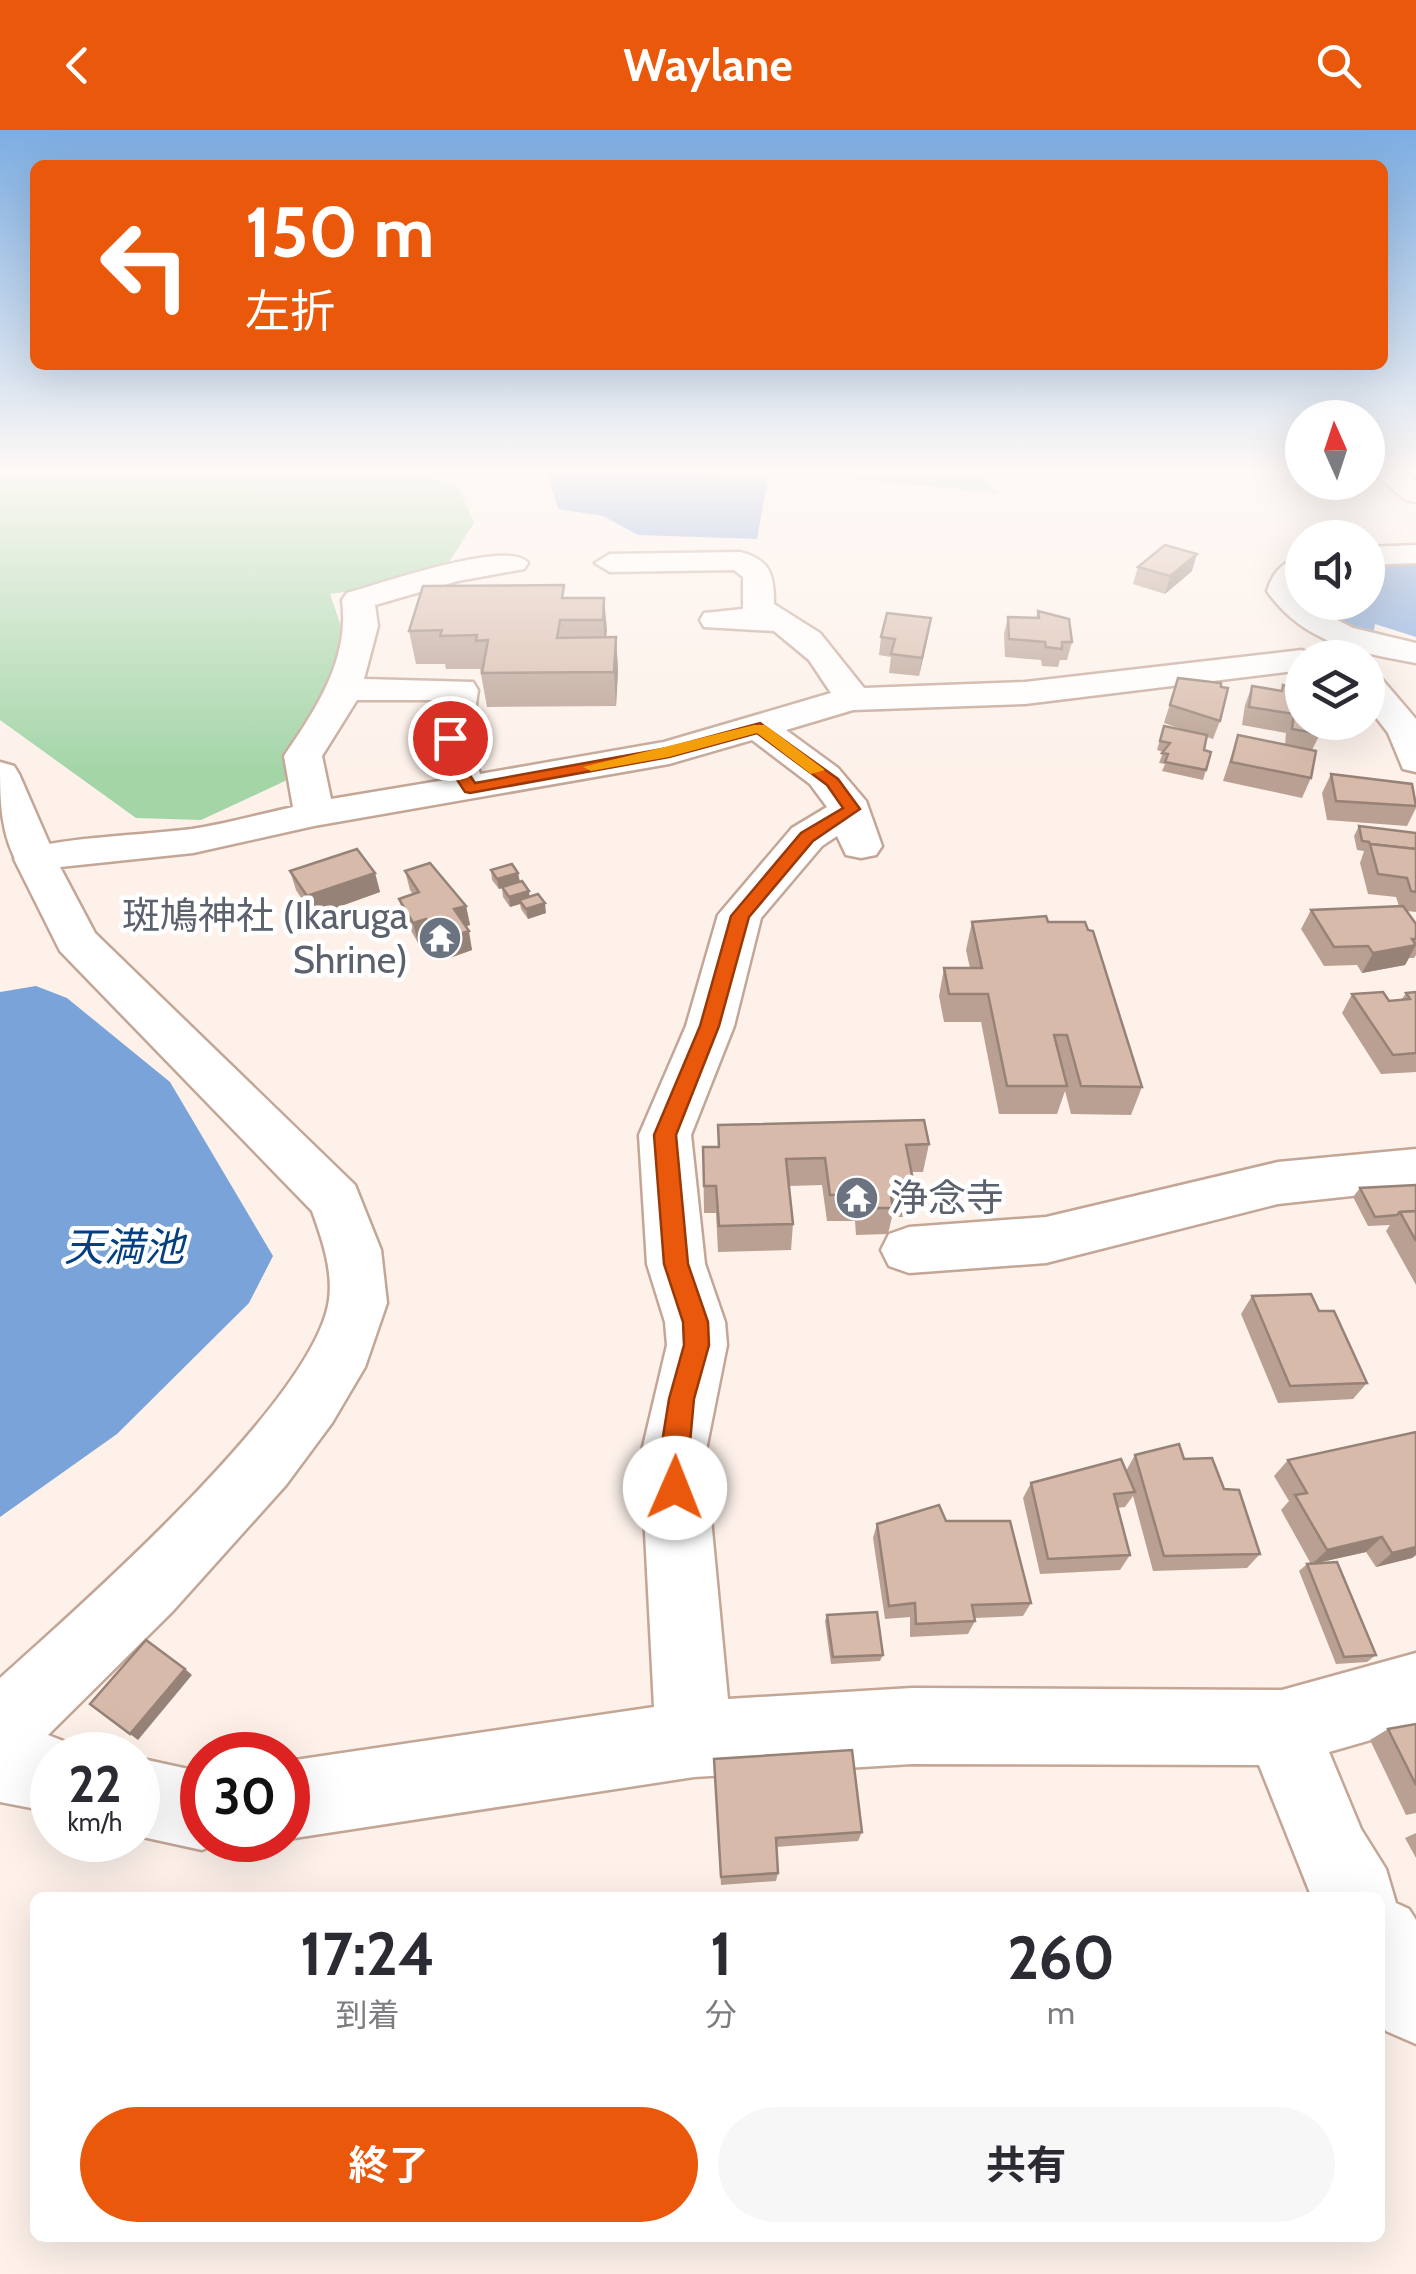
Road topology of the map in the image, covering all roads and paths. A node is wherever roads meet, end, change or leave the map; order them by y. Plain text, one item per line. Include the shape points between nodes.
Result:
1 (450, 573) edge
2 (758, 573) edge
3 (772, 618) junction
4 (716, 620) dead end
5 (1312, 620) edge
6 (1332, 640) edge
7 (1416, 653) edge
8 (1285, 662) edge
9 (1385, 664) edge
10 (1189, 674) junction
11 (344, 689) junction
12 (1285, 695) edge
13 (850, 699) junction
14 (1385, 704) edge
15 (760, 728) junction
16 (1416, 761) edge
17 (0, 774) edge
18 (470, 788) junction
19 (314, 814) junction
20 (34, 859) junction
21 (1416, 1169) edge
22 (910, 1250) dead end
23 (1416, 1690) edge
24 (0, 1728) edge
25 (1282, 1728) junction
26 (694, 1739) junction
27 (0, 1764) edge
28 (30, 1770) edge
29 (310, 1797) edge
30 (1353, 1892) edge
31 (1385, 1947) edge
32 (1416, 2001) edge

1 - 11 street via 358,600 362,626
2 - 3 street via 758,607
3 - 4 street
3 - 13 street via 798,627 840,674
5 - 6 street
7 - 9 street
8 - 10 street
10 - 12 street
10 - 13 street via 994,696
11 - 18 street via 460,690 452,760
11 - 19 street via 302,756
13 - 15 street
14 - 16 street via 1406,731
15 - 18 street via 669,753
15 - 26 street via 833,782 856,827 807,837 740,916 710,1026 665,1135 676,1264 696,1322 673,1455
17 - 20 street
18 - 19 street
19 - 20 street via 193,841
20 - 24 street via 76,941 336,1200 356,1253 358,1306 335,1365 283,1440 119,1618
21 - 22 street via 1278,1184 1046,1240
23 - 25 street
25 - 26 street via 912,1726
25 - 30 street
26 - 29 street
27 - 28 street
31 - 32 street

